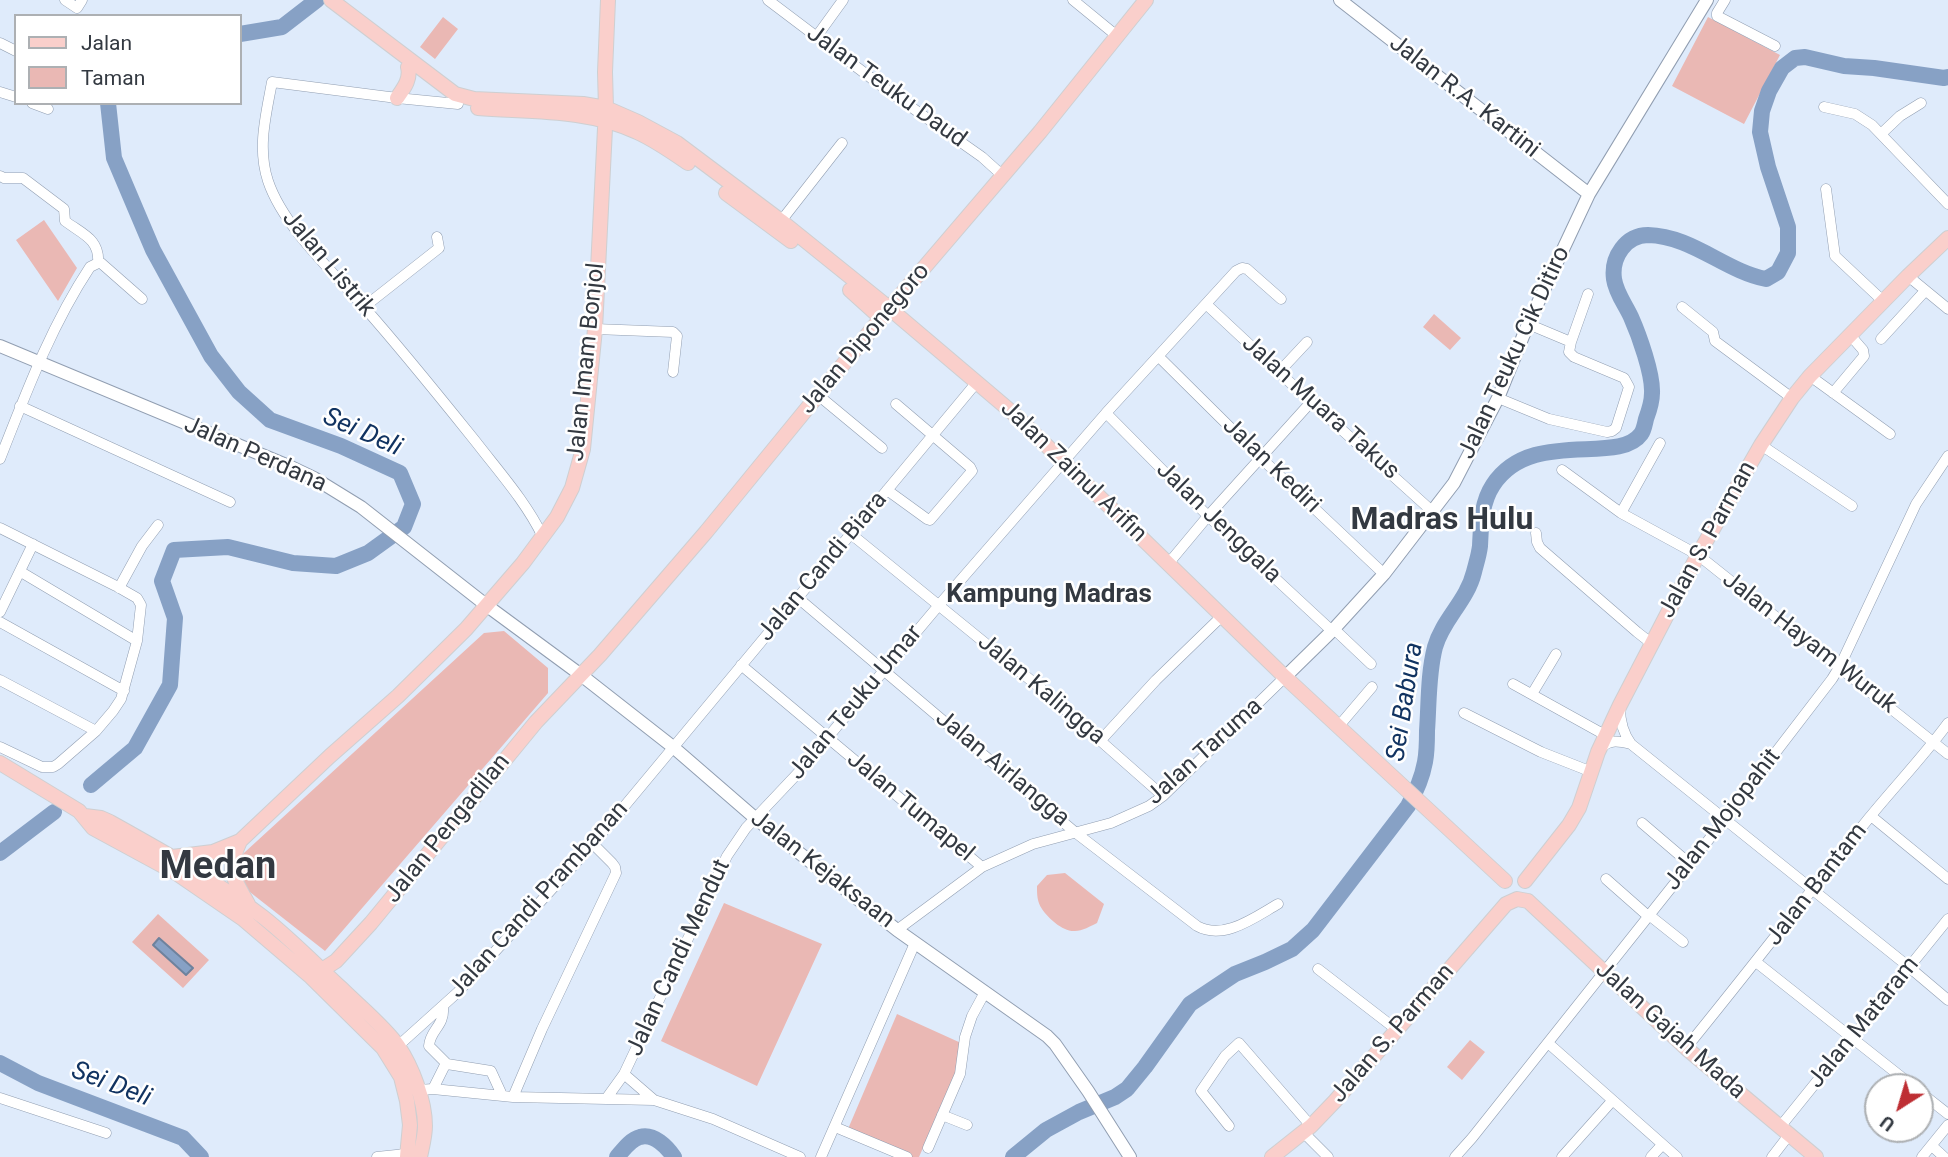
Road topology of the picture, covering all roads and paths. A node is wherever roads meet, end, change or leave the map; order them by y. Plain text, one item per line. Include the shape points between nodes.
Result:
1 (65, 0) edge
2 (320, 0) edge
3 (331, 0) edge
4 (608, 0) edge
5 (768, 0) edge
6 (843, 0) edge
7 (1073, 0) edge
8 (1146, 0) edge
9 (1340, 0) edge
10 (1707, 0) edge
11 (1725, 0) edge
12 (77, 8) edge
13 (350, 19) junction
14 (817, 36) junction
15 (1117, 36) junction
16 (1775, 46) dead end
17 (408, 67) junction
18 (605, 72) junction
19 (397, 98) junction
20 (577, 103) junction
21 (1921, 103) dead end
22 (458, 104) junction
23 (37, 105) edge
24 (1824, 107) dead end
25 (48, 109) dead end
26 (606, 115) junction
27 (1881, 134) junction
28 (842, 143) dead end
29 (1002, 175) junction
30 (0, 176) edge
31 (1826, 189) dead end
32 (1589, 194) junction
33 (1948, 204) edge
34 (762, 213) junction
35 (781, 222) junction
36 (437, 237) dead end
37 (1948, 238) edge
38 (98, 263) junction
39 (1908, 276) junction
40 (1925, 291) junction
41 (1588, 294) dead end
42 (142, 299) dead end
43 (1281, 299) dead end
44 (1883, 300) junction
45 (1206, 304) junction
46 (364, 307) junction
47 (1682, 307) dead end
48 (1948, 309) edge
49 (885, 313) junction
50 (1528, 324) junction
51 (594, 329) junction
52 (1850, 335) junction
53 (1881, 339) dead end
54 (1307, 342) dead end
55 (1571, 342) junction
56 (0, 346) edge
57 (1158, 356) junction
58 (40, 362) junction
59 (673, 372) dead end
60 (1279, 372) junction
61 (1810, 376) junction
62 (975, 385) junction
63 (1833, 393) junction
64 (818, 395) junction
65 (1498, 398) junction
66 (1792, 398) junction
67 (1311, 402) junction
68 (896, 404) dead end
69 (20, 406) junction
70 (1106, 413) junction
71 (1890, 434) dead end
72 (933, 435) junction
73 (1660, 443) dead end
74 (1761, 444) junction
75 (882, 448) dead end
76 (1948, 456) edge
77 (1262, 458) junction
78 (0, 459) edge
79 (1065, 463) junction
80 (1562, 470) dead end
81 (887, 490) junction
82 (230, 502) dead end
83 (1852, 506) dead end
84 (1433, 512) junction
85 (1621, 513) junction
86 (1208, 516) junction
87 (158, 525) dead end
88 (0, 528) edge
89 (1536, 533) dead end
90 (851, 534) junction
91 (543, 537) junction
92 (33, 544) junction
93 (1698, 555) junction
94 (1168, 564) junction
95 (21, 572) junction
96 (1384, 574) junction
97 (118, 587) junction
98 (798, 598) junction
99 (1, 605) edge
100 (486, 605) junction
101 (939, 605) junction
102 (1221, 617) junction
103 (0, 622) edge
104 (1333, 630) junction
105 (137, 640) junction
106 (1651, 643) junction
107 (1556, 654) dead end
108 (1371, 664) dead end
109 (741, 666) junction
110 (1840, 666) junction
111 (885, 670) junction
112 (581, 676) junction
113 (1285, 677) junction
114 (0, 680) edge
115 (1513, 684) dead end
116 (1372, 687) dead end
117 (124, 691) junction
118 (1532, 694) junction
119 (1620, 705) junction
120 (1464, 713) dead end
121 (1948, 723) edge
122 (1338, 727) junction
123 (96, 731) junction
124 (1605, 735) junction
125 (827, 739) junction
126 (1101, 740) junction
127 (1934, 743) junction
128 (1630, 744) junction
129 (0, 747) edge
130 (673, 747) junction
131 (1598, 752) junction
132 (1948, 754) edge
133 (0, 763) edge
134 (1592, 772) junction
135 (1163, 796) junction
136 (82, 814) junction
137 (1871, 816) junction
138 (755, 818) junction
139 (1724, 818) junction
140 (1642, 823) dead end
141 (1076, 833) junction
142 (240, 841) junction
143 (593, 844) junction
144 (172, 857) junction
145 (1690, 864) junction
146 (982, 867) junction
147 (1606, 878) dead end
148 (1948, 879) edge
149 (1505, 881) junction
150 (1525, 881) junction
151 (1813, 889) junction
152 (1528, 901) junction
153 (1278, 904) dead end
154 (1506, 904) junction
155 (247, 911) junction
156 (1648, 916) junction
157 (1948, 919) edge
158 (897, 930) junction
159 (1683, 942) dead end
160 (915, 943) junction
161 (1756, 962) junction
162 (1909, 967) junction
163 (1318, 969) dead end
164 (1604, 971) junction
165 (316, 974) junction
166 (985, 992) junction
167 (1948, 1000) edge
168 (443, 1006) junction
169 (1397, 1030) junction
170 (1851, 1037) junction
171 (1548, 1043) junction
172 (398, 1046) junction
173 (1686, 1048) junction
174 (447, 1064) junction
175 (1896, 1073) edge
176 (624, 1074) junction
177 (426, 1090) junction
178 (502, 1095) junction
179 (513, 1097) junction
180 (0, 1098) edge
181 (606, 1099) junction
182 (654, 1100) junction
183 (1612, 1101) junction
184 (1934, 1103) edge
185 (1948, 1114) edge
186 (942, 1115) junction
187 (967, 1125) dead end
188 (1948, 1125) edge
189 (1229, 1126) dead end
190 (835, 1127) junction
191 (1307, 1129) junction
192 (1784, 1131) junction
193 (106, 1133) dead end
194 (1662, 1144) junction
195 (1932, 1146) junction
196 (928, 1148) dead end
197 (413, 1156) edge
198 (377, 1157) edge
199 (800, 1157) edge
200 (821, 1157) edge
201 (907, 1157) edge
202 (1130, 1157) edge
203 (1272, 1157) edge
204 (1328, 1157) edge
205 (1455, 1157) edge
206 (1562, 1157) edge
207 (1651, 1157) edge
208 (1677, 1157) edge
209 (1772, 1157) edge
210 (1816, 1157) edge
211 (1922, 1157) edge
212 (1944, 1157) edge

1 - 12 street
2 - 13 main road
3 - 13 main road
4 - 18 main road, Jalan Imam Bonjol
5 - 14 street, Jalan Teuku Daud
6 - 14 street
7 - 15 street
8 - 15 main road, Jalan Diponegoro
9 - 32 main road, Jalan R.A. Kartini
10 - 32 main road, Jalan Teuku Cik Ditiro
11 - 16 street via 1717,16
13 - 17 main road
13 - 20 main road via 455,94 474,99
14 - 29 street, Jalan Teuku Daud
15 - 29 main road, Jalan Diponegoro
17 - 19 main road via 408,80
17 - 22 main road
18 - 20 main road via 599,87
18 - 26 main road, Jalan Imam Bonjol
19 - 22 street, Jalan Listrik
19 - 46 street, Jalan Listrik via 272,82 262,132 267,179 277,203
20 - 26 main road
21 - 27 street
22 - 26 main road
23 - 25 street
24 - 27 street via 1855,114
26 - 34 main road, Jalan Zainul Arifin via 671,151
26 - 51 main road, Jalan Imam Bonjol
27 - 33 street
28 - 35 street
29 - 49 main road, Jalan Diponegoro
30 - 38 street via 23,178 64,209 65,221 95,242
31 - 44 street via 1835,256
32 - 50 main road, Jalan Teuku Cik Ditiro
34 - 35 main road, Jalan Zainul Arifin
34 - 49 main road, Jalan Zainul Arifin
35 - 49 main road, Jalan Zainul Arifin
36 - 46 street via 439,248
37 - 39 main road, Jalan S. Parman
38 - 42 street
38 - 58 street via 76,288
39 - 40 street
39 - 44 main road, Jalan S. Parman
40 - 48 street
40 - 53 street
41 - 55 street
43 - 45 street, Jalan Teuku Umar via 1242,268
44 - 52 main road, Jalan S. Parman
45 - 57 street, Jalan Teuku Umar
45 - 60 street, Jalan Muara Takus
46 - 91 street, Jalan Listrik via 526,506
47 - 66 street via 1713,332 1715,341
49 - 62 main road, Jalan Zainul Arifin
49 - 64 main road, Jalan Diponegoro
50 - 55 street
50 - 65 main road, Jalan Teuku Cik Ditiro
51 - 59 street via 675,333
51 - 91 main road, Jalan Imam Bonjol via 582,455 572,488
52 - 61 main road, Jalan S. Parman
52 - 63 street via 1864,356
54 - 60 street
55 - 65 street via 1569,352 1574,357 1628,382 1616,428 1607,432 1549,419
56 - 58 main road, Jalan Perdana
57 - 70 street, Jalan Teuku Umar
57 - 77 street, Jalan Kediri
58 - 69 street
58 - 100 main road, Jalan Perdana via 314,478 361,507
60 - 67 street, Jalan Muara Takus
61 - 63 street
61 - 66 main road, Jalan S. Parman
62 - 72 street, Jalan Candi Biara
62 - 79 main road, Jalan Zainul Arifin via 1002,403
63 - 71 street
64 - 75 street
64 - 112 main road, Jalan Diponegoro
65 - 84 main road, Jalan Teuku Cik Ditiro via 1454,483
66 - 74 main road, Jalan S. Parman
67 - 77 street
67 - 84 street, Jalan Muara Takus
68 - 72 street
69 - 78 street
69 - 82 street
70 - 79 street, Jalan Teuku Umar
70 - 86 street, Jalan Jenggala
72 - 81 street, Jalan Candi Biara
72 - 81 street via 972,473 930,520
73 - 85 street
74 - 83 street
74 - 93 main road, Jalan S. Parman
76 - 110 street, Jalan Mojopahit via 1916,504
77 - 86 street
77 - 96 street, Jalan Kediri
79 - 94 main road, Jalan Zainul Arifin
79 - 101 street, Jalan Teuku Umar
80 - 85 street, Jalan Hayam Wuruk
81 - 90 street, Jalan Candi Biara
84 - 96 main road, Jalan Teuku Cik Ditiro
85 - 93 street, Jalan Hayam Wuruk
86 - 94 street
86 - 104 street, Jalan Jenggala
87 - 97 street
88 - 92 street
89 - 106 street via 1540,548
90 - 98 street, Jalan Candi Biara
90 - 101 street, Jalan Kalingga
91 - 100 main road, Jalan Imam Bonjol
92 - 95 street
92 - 97 street
93 - 106 main road, Jalan S. Parman
93 - 110 street, Jalan Hayam Wuruk
94 - 102 main road, Jalan Zainul Arifin
95 - 99 street
95 - 105 street
96 - 104 main road, Jalan Teuku Cik Ditiro
97 - 105 street via 140,603
98 - 109 street, Jalan Candi Biara
98 - 111 street, Jalan Airlangga
100 - 112 main road, Jalan Kejaksaan
100 - 142 main road, Jalan Imam Bonjol via 416,678
101 - 111 street, Jalan Teuku Umar
101 - 126 street, Jalan Kalingga
102 - 113 main road, Jalan Zainul Arifin
102 - 126 street
103 - 117 street
104 - 108 street, Jalan Jenggala
104 - 113 main road, Jalan Teuku Cik Ditiro
105 - 117 street
106 - 119 main road, Jalan S. Parman
107 - 118 street
109 - 125 street, Jalan Tumapel
109 - 130 street, Jalan Candi Biara
110 - 127 street, Jalan Hayam Wuruk
110 - 139 street, Jalan Mojopahit
111 - 125 street, Jalan Teuku Umar
111 - 141 street, Jalan Airlangga
112 - 130 main road, Jalan Kejaksaan
112 - 165 main road, Jalan Pengadilan via 536,722 371,923 336,961
113 - 122 main road, Jalan Zainul Arifin
113 - 135 street, Jalan Taruma
114 - 123 street
115 - 118 street
116 - 122 street
117 - 123 street
118 - 124 street
119 - 124 main road, Jalan S. Parman
119 - 128 street via 1622,727
120 - 134 street
121 - 127 street, Jalan Bantam
122 - 149 main road, Jalan Zainul Arifin
123 - 129 street via 53,767 42,767
124 - 131 main road, Jalan S. Parman
125 - 138 street, Jalan Teuku Umar
125 - 146 street, Jalan Tumapel
126 - 135 street, Jalan Kalingga
127 - 132 street, Jalan Hayam Wuruk
127 - 137 street, Jalan Bantam
128 - 131 street via 1615,740
128 - 139 street
130 - 138 main road, Jalan Kejaksaan
130 - 143 street, Jalan Candi Prambanan
131 - 134 main road, Jalan S. Parman
133 - 136 main road
134 - 150 main road, Jalan S. Parman via 1569,825
135 - 141 street, Jalan Taruma via 1111,823
136 - 144 main road via 110,822
136 - 155 main road via 93,828
137 - 148 street
137 - 151 street, Jalan Bantam
138 - 158 main road, Jalan Kejaksaan
138 - 176 street, Jalan Candi Mendut via 727,856
139 - 145 street, Jalan Mojopahit
139 - 151 street
140 - 145 street
141 - 146 street, Jalan Taruma via 1033,844
141 - 153 street, Jalan Airlangga via 1211,932 1239,925
142 - 144 main road, Jalan Imam Bonjol via 213,852
142 - 155 main road via 231,865
143 - 168 street, Jalan Candi Prambanan
143 - 179 street via 616,873
144 - 155 main road
145 - 156 street, Jalan Mojopahit
146 - 158 street, Jalan Taruma
147 - 156 street
149 - 150 main road
149 - 154 main road
150 - 152 main road
151 - 161 street, Jalan Bantam
151 - 162 street
152 - 154 main road
152 - 164 main road, Jalan Gajah Mada
154 - 169 main road, Jalan S. Parman
155 - 165 main road via 266,919
156 - 159 street
156 - 164 street, Jalan Mojopahit
157 - 162 street, Jalan Mataram
158 - 160 main road, Jalan Kejaksaan
160 - 166 main road, Jalan Kejaksaan
160 - 190 street
161 - 170 street
161 - 173 street, Jalan Bantam
162 - 167 street
162 - 170 street, Jalan Mataram
163 - 169 street
164 - 171 street, Jalan Mojopahit
164 - 173 main road, Jalan Gajah Mada
165 - 172 main road
165 - 197 main road via 383,1048 401,1077
166 - 186 street via 972,1016 960,1074
166 - 202 main road, Jalan Kejaksaan via 1055,1044
168 - 172 street, Jalan Candi Prambanan
168 - 174 street via 443,1020 429,1046
169 - 191 main road, Jalan S. Parman
170 - 175 street
170 - 192 street, Jalan Mataram
171 - 183 street
171 - 205 street, Jalan Mojopahit
172 - 177 main road
173 - 192 main road, Jalan Gajah Mada
174 - 177 street
174 - 178 street via 491,1071
176 - 181 street, Jalan Candi Mendut
176 - 182 street
177 - 178 street
177 - 197 main road via 425,1125
178 - 179 street
179 - 181 street
180 - 193 street
181 - 182 street
182 - 199 street via 713,1119
183 - 194 street
183 - 206 street
184 - 185 street
186 - 187 street
186 - 196 street
188 - 195 street
189 - 191 street via 1201,1091 1240,1043
190 - 200 street
190 - 201 street
191 - 203 main road, Jalan S. Parman
191 - 204 street
192 - 209 street, Jalan Mataram
192 - 210 main road, Jalan Gajah Mada
194 - 207 street
194 - 208 street
195 - 211 street
195 - 212 street
197 - 198 street

